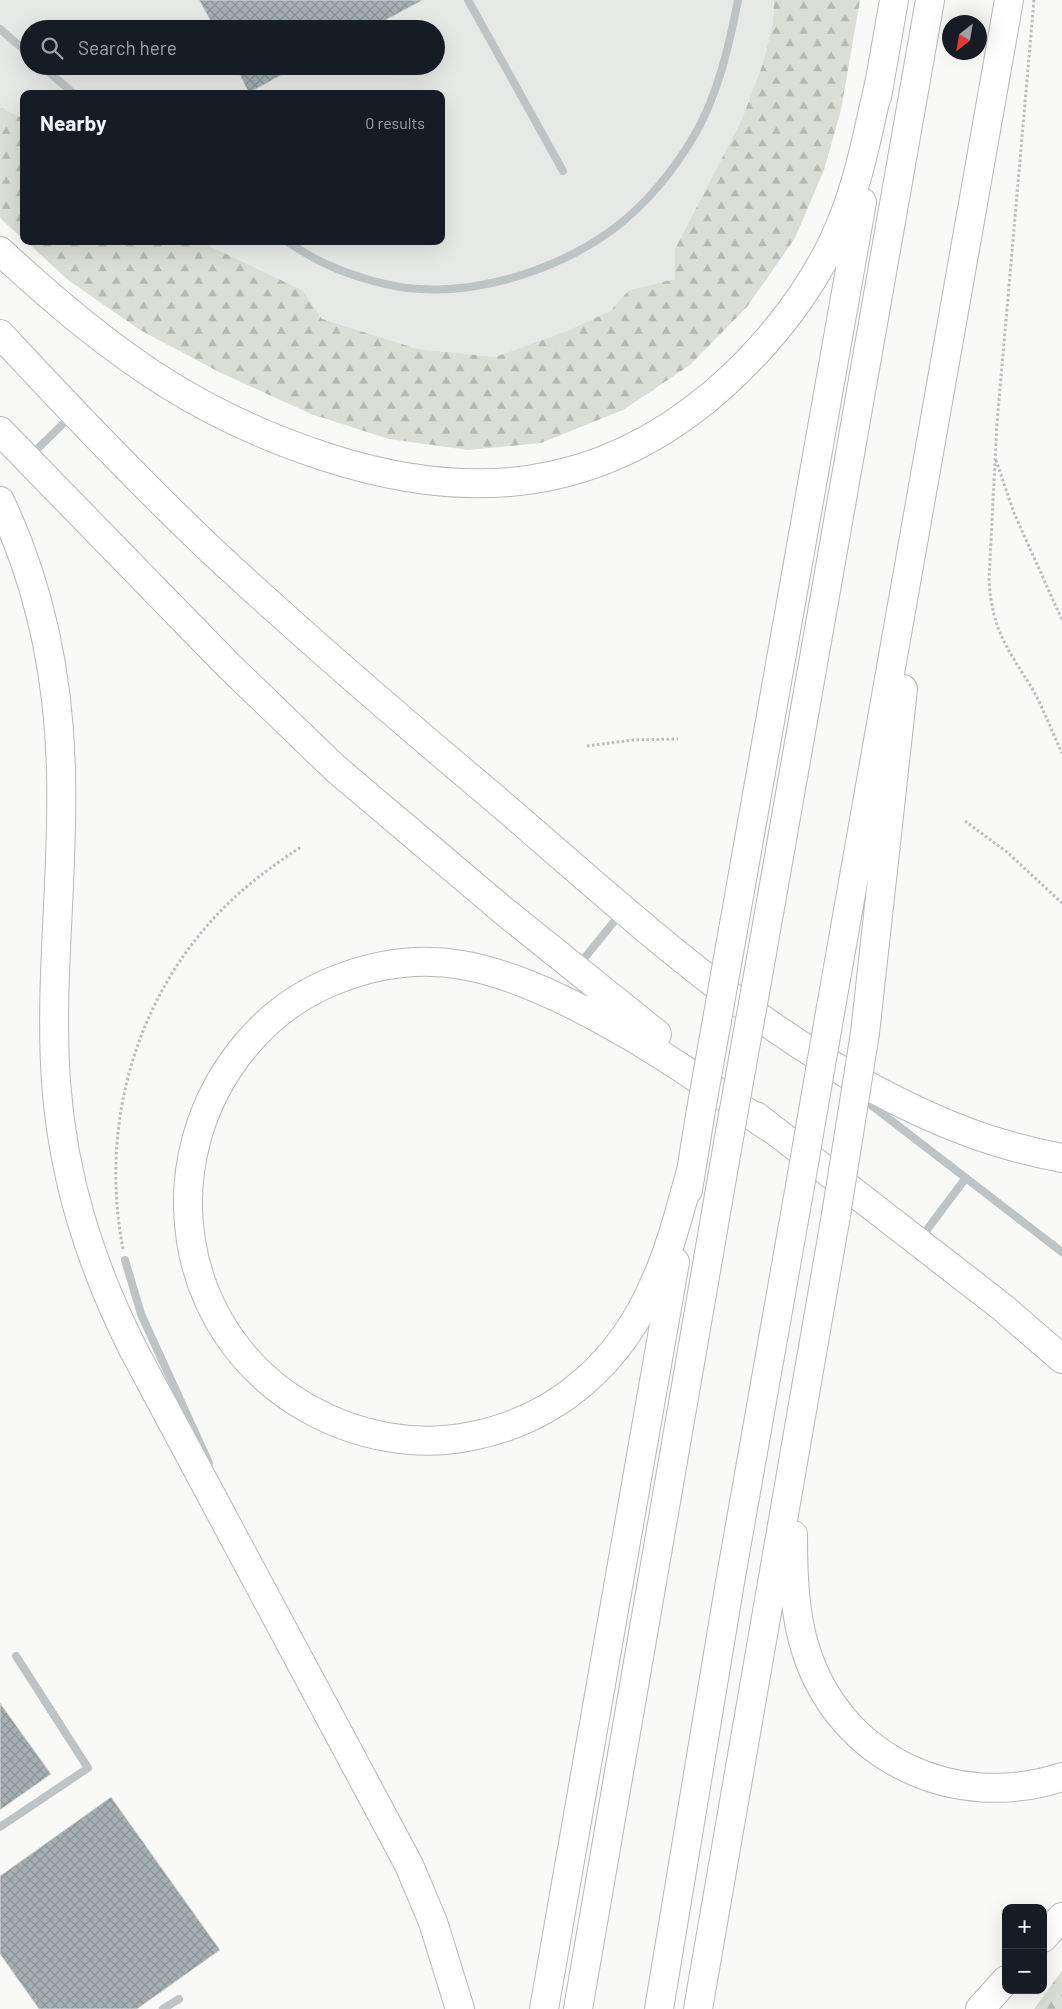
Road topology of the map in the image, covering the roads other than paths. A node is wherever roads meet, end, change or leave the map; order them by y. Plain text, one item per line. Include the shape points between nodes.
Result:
1 (468, 0) edge
2 (738, 0) edge
3 (894, 0) edge
4 (930, 0) edge
5 (1009, 0) edge
6 (0, 28) edge
7 (20, 46) edge
8 (52, 75) edge
9 (880, 80) junction
10 (69, 90) edge
11 (563, 171) dead end
12 (293, 245) edge
13 (0, 251) edge
14 (0, 334) edge
15 (75, 413) junction
16 (0, 431) edge
17 (26, 459) junction
18 (0, 501) edge
19 (919, 511) junction
20 (624, 909) junction
21 (575, 970) junction
22 (698, 970) junction
23 (832, 1074) dead end
24 (848, 1086) dead end
25 (770, 1128) junction
26 (1062, 1158) edge
27 (691, 1171) junction
28 (965, 1179) junction
29 (917, 1242) junction
30 (1062, 1252) edge
31 (125, 1260) road end
32 (1002, 1307) junction
33 (1062, 1353) edge
34 (1062, 1359) edge
35 (805, 1393) junction
36 (213, 1471) dead end
37 (246, 1542) dead end
38 (16, 1656) dead end
39 (308, 1674) junction
40 (1062, 1777) edge
41 (0, 1827) edge
42 (1062, 1917) edge
43 (1047, 1934) edge
44 (1002, 1984) edge
45 (179, 1999) dead end
46 (163, 2009) edge
47 (460, 2009) edge
48 (544, 2009) edge
49 (578, 2009) edge
50 (659, 2009) edge
51 (698, 2009) edge
52 (980, 2009) edge

1 - 11 lane
2 - 12 lane via 724,64 713,96 684,152 629,215 576,252 535,270 495,282 419,289 343,271
3 - 9 highway
4 - 49 highway, bridge
5 - 19 highway
6 - 7 lane
8 - 10 lane
9 - 13 highway via 844,218 823,261 778,327 697,408 647,441 595,464 542,478 485,484 426,480 340,462 257,431 199,403 140,366 81,321
9 - 27 highway, bridge via 865,184
14 - 15 highway
15 - 17 lane
15 - 20 highway via 252,588
16 - 17 highway
17 - 21 highway via 209,646 336,769
18 - 39 highway via 26,564 41,615 58,713 61,773 55,1052 60,1120 76,1204 94,1263 119,1321
19 - 35 highway, bridge via 897,754 865,1033
19 - 50 highway, bridge via 730,1582
20 - 21 lane
20 - 22 highway
21 - 25 highway via 692,1061
22 - 23 lane
22 - 26 highway via 803,1046 872,1088 973,1134
24 - 28 lane
25 - 27 highway via 646,1044 581,1008 526,983 460,964 423,961 385,964 344,976 305,994 268,1022 236,1056 211,1095 194,1140 187,1188 189,1228 199,1275 228,1336 252,1366 283,1392 317,1414 357,1430 400,1439 446,1440 489,1432 532,1416 571,1392 604,1363 631,1328 654,1285 671,1242
25 - 29 highway
27 - 48 highway
28 - 29 lane
28 - 30 lane
29 - 32 highway
31 - 36 lane via 141,1314
32 - 33 lane
32 - 34 highway
35 - 40 highway via 795,1504 794,1582 806,1651 823,1690 850,1727 866,1742 923,1776 986,1788 1028,1786
35 - 51 highway
37 - 39 lane
38 - 41 lane via 88,1768
39 - 47 highway via 409,1865 438,1936
42 - 43 highway
44 - 52 highway
45 - 46 lane

